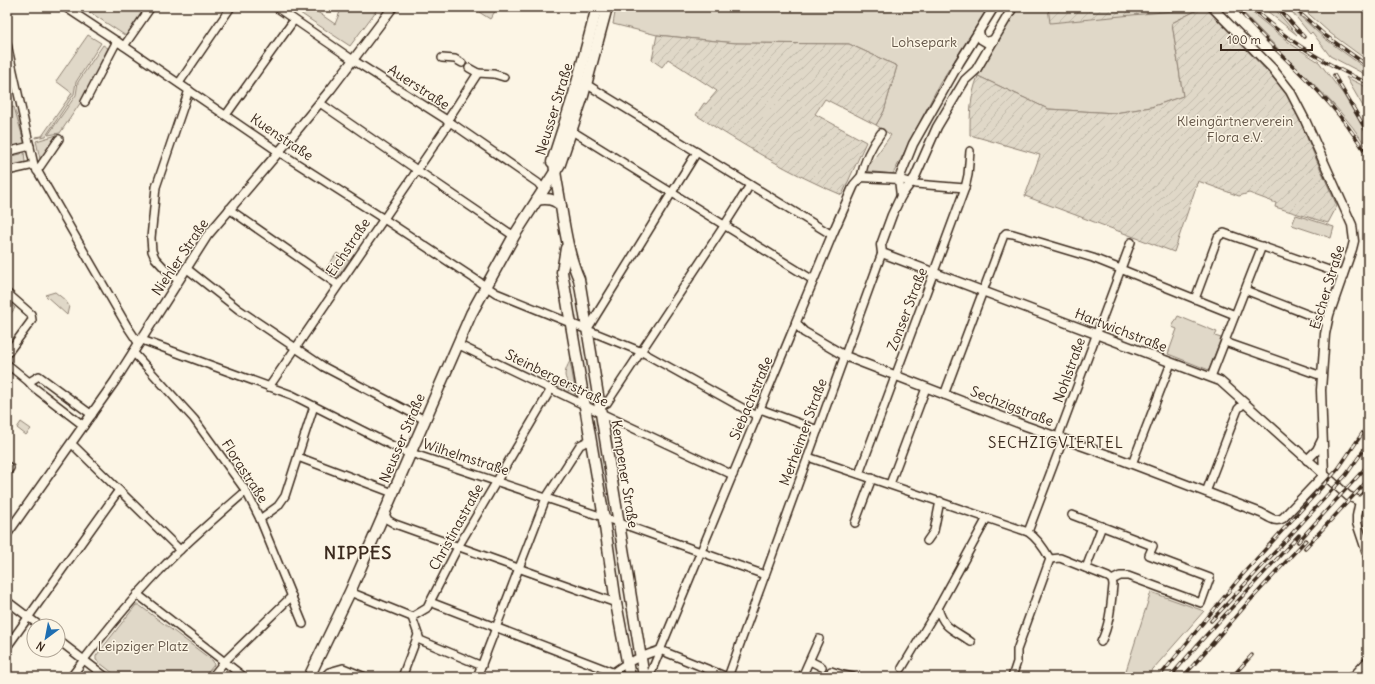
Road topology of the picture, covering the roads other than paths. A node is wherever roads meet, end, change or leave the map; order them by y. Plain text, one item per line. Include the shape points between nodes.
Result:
1 (65, 7) edge
2 (151, 7) edge
3 (231, 7) edge
4 (276, 7) edge
5 (393, 7) edge
6 (597, 7) edge
7 (607, 7) edge
8 (994, 7) edge
9 (1013, 7) edge
10 (1212, 7) edge
11 (76, 10) edge
12 (294, 20) junction
13 (979, 32) junction
14 (994, 40) junction
15 (117, 41) junction
16 (7, 44) edge
17 (124, 46) junction
18 (442, 58) dead end
19 (353, 60) junction
20 (462, 63) dead end
21 (469, 68) dead end
22 (10, 71) edge
23 (478, 73) junction
24 (580, 75) junction
25 (504, 77) dead end
26 (949, 82) junction
27 (178, 83) junction
28 (586, 84) junction
29 (960, 88) junction
30 (189, 90) junction
31 (85, 102) dead end
32 (320, 103) junction
33 (226, 115) junction
34 (448, 122) junction
35 (572, 131) junction
36 (881, 133) dead end
37 (59, 139) dead end
38 (30, 146) junction
39 (7, 152) edge
40 (279, 152) junction
41 (697, 152) junction
42 (970, 152) dead end
43 (554, 158) junction
44 (36, 168) junction
45 (417, 170) junction
46 (7, 171) edge
47 (555, 173) junction
48 (861, 177) junction
49 (899, 179) junction
50 (911, 182) junction
51 (750, 185) junction
52 (965, 188) junction
53 (539, 193) junction
54 (671, 193) junction
55 (902, 196) junction
56 (560, 202) junction
57 (229, 209) junction
58 (527, 215) junction
59 (384, 219) junction
60 (724, 226) junction
61 (566, 234) junction
62 (832, 235) junction
63 (514, 236) junction
64 (1130, 242) dead end
65 (1262, 246) junction
66 (882, 253) junction
67 (186, 268) junction
68 (1120, 268) junction
69 (934, 273) junction
70 (577, 275) junction
71 (1343, 275) junction
72 (564, 278) junction
73 (178, 280) junction
74 (813, 280) junction
75 (338, 285) junction
76 (486, 286) junction
77 (1246, 290) junction
78 (983, 291) junction
79 (7, 293) edge
80 (1195, 299) junction
81 (1235, 315) junction
82 (796, 322) junction
83 (1327, 322) junction
84 (571, 323) junction
85 (587, 330) junction
86 (1096, 334) junction
87 (141, 342) junction
88 (1225, 342) junction
89 (457, 344) junction
90 (295, 348) junction
91 (133, 352) junction
92 (642, 352) junction
93 (7, 354) edge
94 (845, 356) junction
95 (1171, 363) junction
96 (7, 364) edge
97 (1321, 375) junction
98 (895, 376) junction
99 (1211, 377) junction
100 (29, 382) junction
101 (269, 387) junction
102 (926, 388) junction
103 (551, 389) junction
104 (944, 395) junction
105 (1244, 403) junction
106 (314, 406) junction
107 (585, 406) junction
108 (760, 409) junction
109 (600, 410) junction
110 (92, 415) junction
111 (757, 416) junction
112 (425, 420) junction
113 (84, 426) junction
114 (818, 430) junction
115 (1061, 438) junction
116 (1322, 438) junction
117 (590, 440) junction
118 (72, 444) junction
119 (410, 453) junction
120 (298, 457) junction
121 (808, 457) junction
122 (1307, 460) junction
123 (1132, 464) junction
124 (7, 466) edge
125 (7, 472) edge
126 (859, 474) junction
127 (733, 475) junction
128 (1324, 475) junction
129 (872, 478) junction
130 (496, 481) junction
131 (890, 484) junction
132 (119, 490) junction
133 (246, 492) junction
134 (1206, 492) junction
135 (393, 493) junction
136 (1368, 494) edge
137 (546, 498) junction
138 (1360, 501) junction
139 (940, 502) junction
140 (1368, 505) edge
141 (384, 514) junction
142 (1072, 515) dead end
143 (603, 517) junction
144 (987, 518) junction
145 (260, 519) junction
146 (618, 522) junction
147 (855, 523) dead end
148 (1102, 526) junction
149 (1028, 532) junction
150 (7, 534) edge
151 (927, 541) dead end
152 (458, 547) junction
153 (180, 550) junction
154 (701, 552) junction
155 (1368, 556) edge
156 (1050, 559) junction
157 (518, 568) junction
158 (1086, 568) junction
159 (765, 575) junction
160 (1112, 580) junction
161 (350, 592) junction
162 (137, 594) junction
163 (292, 596) junction
164 (7, 600) edge
165 (430, 602) junction
166 (616, 603) junction
167 (938, 608) junction
168 (28, 617) junction
169 (412, 617) junction
170 (303, 624) dead end
171 (496, 628) junction
172 (418, 635) junction
173 (819, 639) dead end
174 (971, 642) dead end
175 (1101, 642) dead end
176 (66, 646) edge
177 (7, 647) edge
178 (660, 650) junction
179 (641, 657) junction
180 (84, 660) junction
181 (810, 661) junction
182 (1368, 661) edge
183 (224, 662) junction
184 (627, 664) junction
185 (482, 666) junction
186 (822, 667) dead end
187 (902, 668) dead end
188 (830, 671) dead end
189 (610, 675) edge
190 (71, 677) edge
191 (106, 677) edge
192 (212, 677) edge
193 (244, 677) edge
194 (310, 677) edge
195 (324, 677) edge
196 (365, 677) edge
197 (402, 677) edge
198 (477, 677) edge
199 (630, 677) edge
200 (644, 677) edge
201 (649, 677) edge
202 (728, 677) edge
203 (802, 677) edge
204 (853, 677) edge
205 (1012, 677) edge
206 (1353, 677) edge

1 - 11 street, Kuenstraße
2 - 17 street
3 - 27 street
4 - 12 street, Auerstraße
5 - 19 street, Niehler Straße
6 - 24 main road, Neusser Straße
7 - 28 main road, Neusser Straße
8 - 13 street
9 - 14 street, Merheimer Straße
10 - 71 street, Escher Straße via 1284,82 1302,113 1352,225 1354,240
11 - 15 street, Kuenstraße
12 - 19 street, Auerstraße
12 - 33 street
13 - 14 street via 981,39 986,42
13 - 26 street
14 - 29 street, Merheimer Straße via 976,70
15 - 17 street, Kuenstraße
15 - 31 street
16 - 22 street
17 - 27 street, Kuenstraße
18 - 20 street via 455,59
19 - 32 street, Niehler Straße
19 - 34 street, Auerstraße
21 - 23 street
22 - 38 street
23 - 25 street
23 - 34 street, Eichstraße
24 - 28 main road
24 - 43 main road, Neusser Straße
26 - 29 street via 954,82
26 - 49 street via 913,144
27 - 30 street, Kuenstraße
28 - 35 main road, Neusser Straße
28 - 41 street
29 - 50 street, Merheimer Straße via 937,127
30 - 33 street, Kuenstraße
30 - 73 street via 156,187 151,238 155,258
32 - 40 street, Niehler Straße
32 - 45 street
33 - 40 street, Kuenstraße
34 - 45 street, Eichstraße
34 - 53 street, Auerstraße
35 - 47 main road, Neusser Straße
35 - 54 street
36 - 48 street, Siebachstraße via 866,159
37 - 44 street
38 - 39 street
38 - 44 street
40 - 57 street, Niehler Straße
40 - 59 street, Kuenstraße
41 - 51 street
41 - 54 street
42 - 52 street, Zonser Straße
43 - 47 main road, Kempener Straße
43 - 53 main road, Neusser Straße
44 - 46 street
44 - 87 street via 127,326
45 - 59 street, Eichstraße
45 - 63 street
47 - 53 main road, Neusser Straße
47 - 56 main road, Kempener Straße
48 - 49 street
48 - 62 street, Siebachstraße via 854,184
49 - 50 street
49 - 55 street
50 - 52 street
50 - 55 street, Merheimer Straße
51 - 60 street
51 - 62 street
52 - 69 street, Zonser Straße
53 - 56 main road via 543,198
53 - 58 main road, Neusser Straße
53 - 58 main road, Neusser Straße
54 - 60 street
54 - 85 street
55 - 66 street, Merheimer Straße via 881,245
56 - 61 main road, Kempener Straße
57 - 67 street, Niehler Straße
57 - 75 street
58 - 63 main road, Neusser Straße
59 - 75 street, Eichstraße
59 - 76 street, Kuenstraße
60 - 74 street
60 - 92 street
61 - 70 main road, Kempener Straße
61 - 72 main road, Kempener Straße via 566,255 562,272
62 - 74 street, Siebachstraße
63 - 76 main road, Neusser Straße
64 - 68 street, Nohlstraße
65 - 71 street
65 - 77 street
65 - 80 street via 1221,234
66 - 69 street, Hartwichstraße
66 - 94 street, Merheimer Straße
67 - 73 street, Niehler Straße
67 - 90 street via 238,309
68 - 78 street via 1008,232 1004,235
68 - 80 street
68 - 86 street, Nohlstraße
69 - 78 street, Hartwichstraße
69 - 98 street, Zonser Straße
70 - 72 main road via 568,274
70 - 85 main road, Kempener Straße
71 - 83 street, Escher Straße
72 - 84 main road, Kempener Straße
73 - 87 street, Niehler Straße
74 - 82 street, Siebachstraße
75 - 90 street, Eichstraße
76 - 84 street, Kuenstraße via 496,293
76 - 89 main road, Neusser Straße
77 - 81 street
77 - 83 street
78 - 86 street, Hartwichstraße
78 - 104 street
79 - 93 street via 31,314 32,320
80 - 81 street
81 - 88 street
82 - 94 street, Sechzigstraße via 804,332
82 - 108 street, Siebachstraße
83 - 97 street, Escher Straße
84 - 85 street, Kuenstraße
84 - 107 main road, Kempener Straße
85 - 92 street, Kuenstraße
85 - 109 main road, Kempener Straße
86 - 95 street, Hartwichstraße
86 - 115 street, Nohlstraße via 1060,432
87 - 91 street, Niehler Straße
87 - 101 street, Wilhelmstraße
88 - 97 street
88 - 99 street
89 - 103 street, Steinbergerstraße
89 - 112 main road, Neusser Straße
90 - 101 street, Eichstraße
90 - 112 street via 324,367
91 - 110 street, Niehler Straße
91 - 133 street, Florastraße via 194,419
92 - 109 street
92 - 111 street, Kuenstraße
94 - 98 street, Sechzigstraße
94 - 114 street, Merheimer Straße
95 - 99 street, Hartwichstraße
95 - 123 street
96 - 100 street
97 - 116 street, Escher Straße
98 - 102 street, Sechzigstraße
98 - 126 street, Zonser Straße
99 - 105 street, Hartwichstraße via 1220,381
100 - 110 street via 39,376
100 - 113 street
101 - 106 street, Wilhelmstraße
102 - 104 street, Sechzigstraße
102 - 131 street
103 - 107 street, Steinbergerstraße
103 - 130 street, Christinastraße
104 - 115 street, Sechzigstraße
105 - 122 street, Hartwichstraße
105 - 134 street via 1238,409
106 - 119 street, Wilhelmstraße
106 - 120 street
107 - 109 street, Steinbergerstraße
107 - 117 main road, Kempener Straße
108 - 111 street, Siebachstraße
108 - 114 street
109 - 127 street, Steinbergerstraße
109 - 146 main road, Kempener Straße
110 - 113 street, Niehler Straße
111 - 127 street, Siebachstraße
112 - 119 main road, Neusser Straße
113 - 118 street, Niehler Straße
114 - 121 street, Merheimer Straße
115 - 123 street, Sechzigstraße
115 - 149 street, Nohlstraße
116 - 122 street via 1317,450
116 - 128 street, Escher Straße
117 - 137 street via 580,445
117 - 143 main road, Kempener Straße
118 - 132 street
118 - 150 street, Niehler Straße
119 - 130 street, Wilhelmstraße
119 - 135 main road, Neusser Straße
120 - 135 street
120 - 145 street via 286,496
121 - 126 street
121 - 159 street, Merheimer Straße
122 - 128 street, Hartwichstraße
123 - 134 street, Sechzigstraße
124 - 125 street via 10,468
126 - 129 street
127 - 154 street, Siebachstraße
128 - 134 street, Sechzigstraße via 1285,516 1278,520
128 - 138 street, Hartwichstraße via 1348,496
129 - 131 street
129 - 147 street
130 - 137 street, Wilhelmstraße
130 - 152 street, Christinastraße
131 - 139 street
132 - 153 street
132 - 168 street
133 - 145 street, Florastraße
133 - 153 street
135 - 141 main road, Neusser Straße
136 - 138 street
137 - 143 street, Wilhelmstraße
137 - 157 street
138 - 140 street, Hartwichstraße
138 - 155 street via 1357,524
139 - 144 street
139 - 151 street via 934,531
141 - 152 street via 395,524
141 - 161 main road, Neusser Straße
142 - 148 street
143 - 146 street, Wilhelmstraße
143 - 166 main road, Kempener Straße
144 - 149 street
144 - 167 street
145 - 163 street, Florastraße
146 - 154 street, Wilhelmstraße
146 - 179 main road, Kempener Straße
148 - 158 street
148 - 160 street via 1153,546 1149,555 1210,578 1201,603 1128,576
149 - 156 street via 1044,547
152 - 157 street
152 - 165 street, Christinastraße
153 - 162 street
154 - 159 street, Wilhelmstraße
154 - 178 street, Siebachstraße
156 - 158 street via 1060,558
156 - 205 street via 1017,650 1017,662
157 - 166 street
157 - 171 street
158 - 160 street
159 - 202 street, Merheimer Straße
160 - 175 street via 1109,619
161 - 169 street
161 - 194 main road, Neusser Straße
162 - 180 street
162 - 183 street
163 - 170 street, Florastraße
163 - 183 street
164 - 168 street
165 - 169 street, Christinastraße via 427,608
165 - 171 street
166 - 184 main road, Kempener Straße
167 - 174 street via 945,625
167 - 187 street
168 - 177 street
169 - 172 street
171 - 185 street
171 - 189 street
172 - 185 street via 420,640
172 - 197 street
173 - 181 street
176 - 180 street
178 - 179 street
178 - 201 street, Siebachstraße
178 - 202 street
179 - 184 street
179 - 200 main road, Kempener Straße
180 - 190 street
180 - 191 street
181 - 186 street
181 - 203 street
182 - 206 street
183 - 192 street
183 - 193 street
184 - 189 street
184 - 199 main road, Kempener Straße
185 - 198 street
188 - 204 street
195 - 196 street via 329,672 343,668

